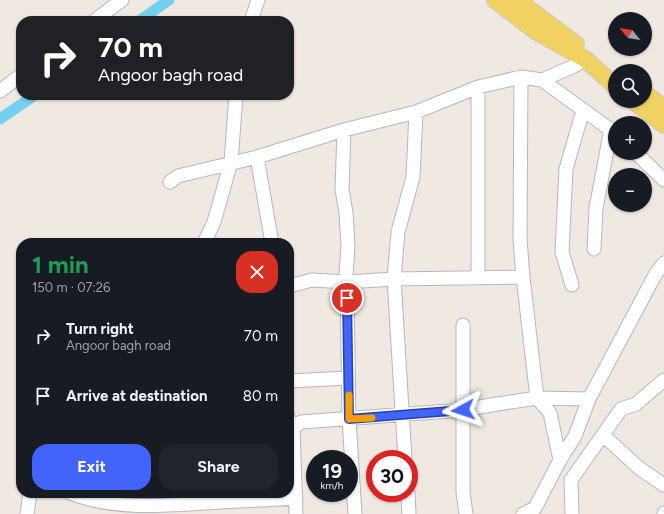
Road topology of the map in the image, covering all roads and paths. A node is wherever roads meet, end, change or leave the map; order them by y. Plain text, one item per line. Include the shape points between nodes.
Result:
1 (122, 0) edge
2 (258, 0) edge
3 (495, 0) edge
4 (517, 0) edge
5 (101, 16) edge
6 (253, 16) edge
7 (585, 59) junction
8 (608, 67) edge
9 (521, 77) junction
10 (16, 79) edge
11 (542, 80) junction
12 (608, 80) edge
13 (478, 87) junction
14 (0, 91) edge
15 (652, 99) edge
16 (236, 100) edge
17 (642, 108) edge
18 (664, 108) edge
19 (583, 110) junction
20 (416, 112) junction
21 (664, 125) edge
22 (608, 128) edge
23 (344, 130) junction
24 (608, 154) edge
25 (257, 157) junction
26 (643, 160) edge
27 (231, 162) junction
28 (664, 180) edge
29 (170, 182) dead end
30 (206, 238) edge
31 (271, 238) edge
32 (594, 248) dead end
33 (664, 263) edge
34 (478, 278) junction
35 (523, 278) junction
36 (394, 279) junction
37 (347, 282) junction
38 (294, 285) edge
39 (572, 285) dead end
40 (463, 325) dead end
41 (348, 378) junction
42 (664, 380) edge
43 (294, 381) edge
44 (537, 398) junction
45 (590, 399) junction
46 (463, 410) junction
47 (402, 416) junction
48 (349, 419) junction
49 (294, 425) edge
50 (603, 435) junction
51 (405, 450) edge
52 (560, 460) junction
53 (294, 465) edge
54 (664, 485) edge
55 (29, 498) edge
56 (83, 498) edge
57 (296, 498) junction
58 (408, 502) edge
59 (27, 514) edge
60 (296, 514) edge
61 (355, 514) edge
62 (409, 514) edge
63 (466, 514) edge
64 (523, 514) edge
65 (572, 514) edge

1 - 5 street
2 - 6 street
3 - 7 main road via 537,32
4 - 8 main road
7 - 11 street
7 - 12 main road
9 - 11 street
9 - 13 street
9 - 35 street via 520,239
10 - 14 street
11 - 19 street
13 - 20 street
13 - 34 street
15 - 18 main road
16 - 27 street
17 - 21 main road
19 - 22 street
19 - 39 street via 566,169 562,252
20 - 23 street
20 - 36 street via 413,177 398,232
23 - 25 street
23 - 37 street via 342,189 348,246
24 - 32 street via 596,208
25 - 27 street
25 - 31 street
26 - 28 street
27 - 29 street via 178,176
27 - 30 street via 214,222
33 - 45 street via 655,275
34 - 35 street
34 - 36 street
35 - 44 street
36 - 37 street
36 - 47 street
37 - 38 street via 312,280
37 - 41 street
40 - 46 street
41 - 43 street
41 - 48 street
42 - 50 street via 636,404 621,409
44 - 45 street
44 - 46 street
44 - 52 street via 550,413
45 - 52 street via 575,436
46 - 47 street
46 - 63 street via 463,492
47 - 48 street
47 - 51 street
48 - 49 street
48 - 61 street
50 - 54 street via 639,468
50 - 65 street via 570,480
52 - 64 street via 535,508
53 - 57 street
55 - 59 street
56 - 57 street via 150,507
57 - 60 street
58 - 62 street

